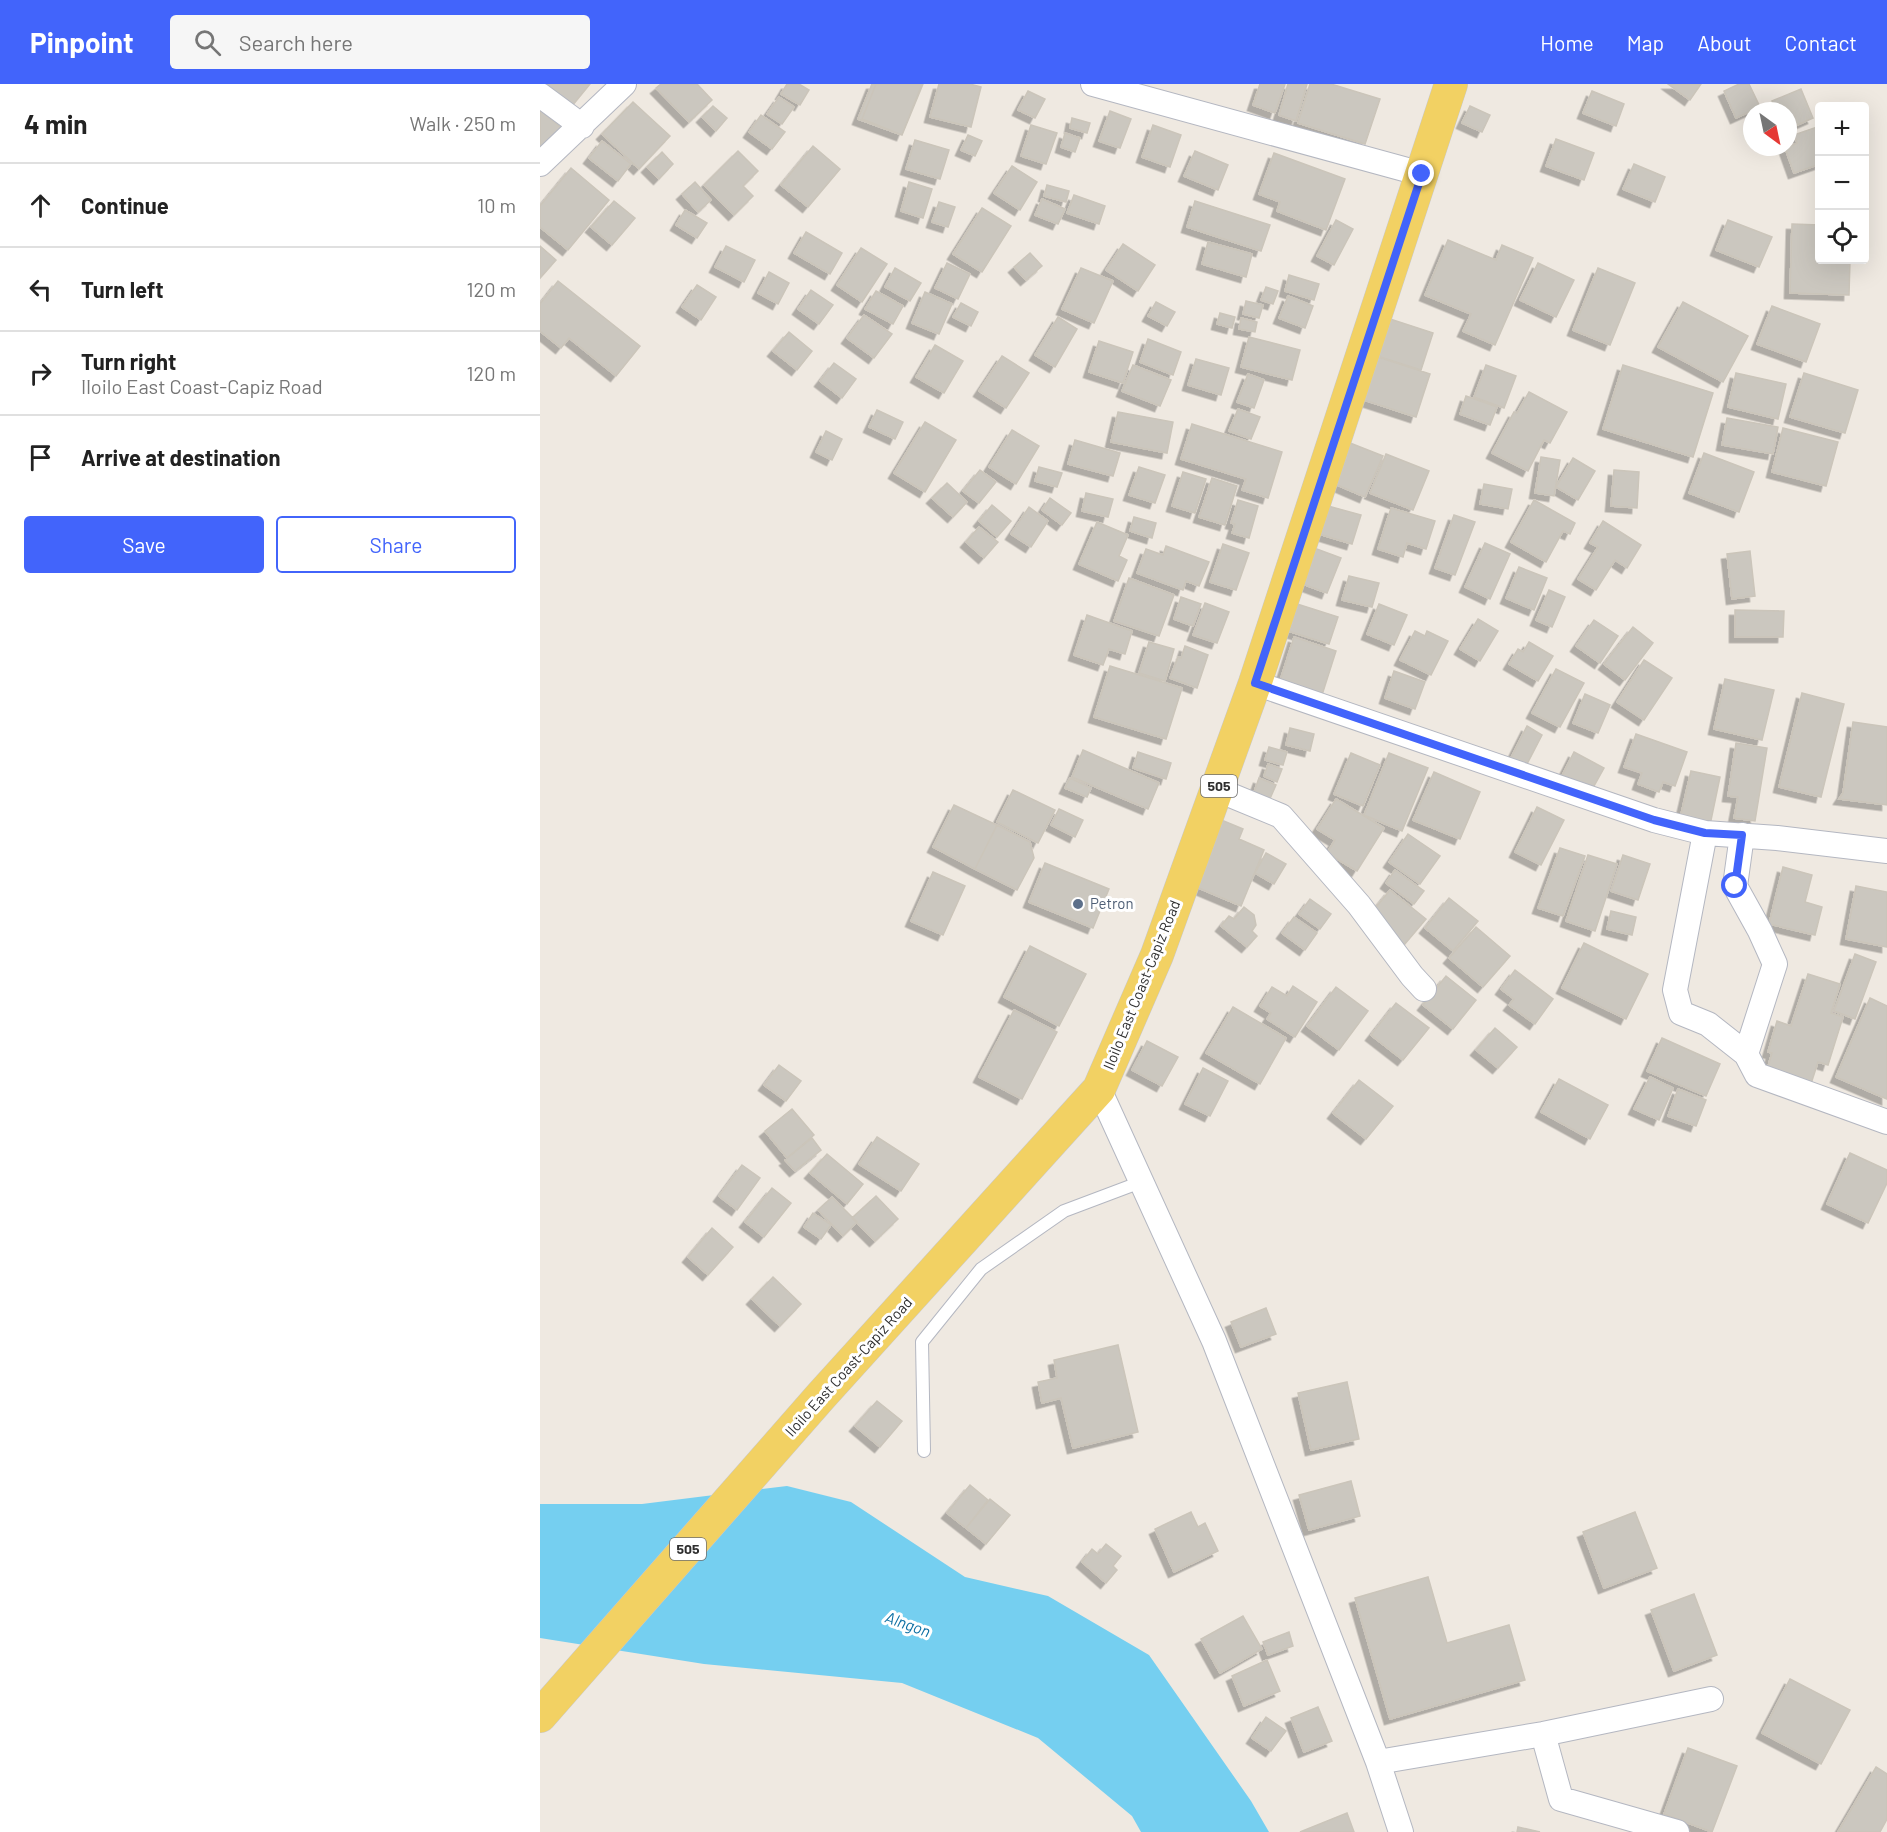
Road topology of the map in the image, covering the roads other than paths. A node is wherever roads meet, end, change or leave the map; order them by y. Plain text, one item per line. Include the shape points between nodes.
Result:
1 (624, 84) edge
2 (1093, 84) edge
3 (1451, 84) edge
4 (540, 95) edge
5 (582, 126) junction
6 (540, 164) edge
7 (1422, 174) junction
8 (1255, 683) junction
9 (1218, 790) junction
10 (1705, 833) junction
11 (1742, 835) junction
12 (1887, 851) edge
13 (1424, 989) dead end
14 (1746, 1054) junction
15 (1099, 1089) junction
16 (1887, 1122) edge
17 (1141, 1182) junction
18 (924, 1451) dead end
19 (1711, 1699) dead end
20 (547, 1709) edge
21 (1544, 1734) junction
22 (1378, 1762) junction
23 (1401, 1832) edge
24 (1677, 1832) edge

1 - 5 street
2 - 7 street
3 - 7 main road, Iloilo East Coast-Capiz Road / 505
4 - 5 street
5 - 6 street
7 - 8 main road, Iloilo East Coast-Capiz Road / 505
8 - 9 main road, Iloilo East Coast-Capiz Road / 505
8 - 10 street via 1654,820
9 - 13 street via 1281,816 1359,905
9 - 15 main road, Iloilo East Coast-Capiz Road / 505 via 1157,956
10 - 11 street
10 - 14 street via 1676,990 1682,1013 1708,1024
11 - 12 street
11 - 14 street via 1735,886 1775,964
14 - 16 street via 1757,1075
15 - 17 street
15 - 20 main road, Iloilo East Coast-Capiz Road / 505 via 821,1396
17 - 18 lane via 1064,1211 981,1269 922,1342
17 - 22 street via 1214,1341
19 - 21 street
21 - 22 street
21 - 24 street via 1561,1799
22 - 23 street

